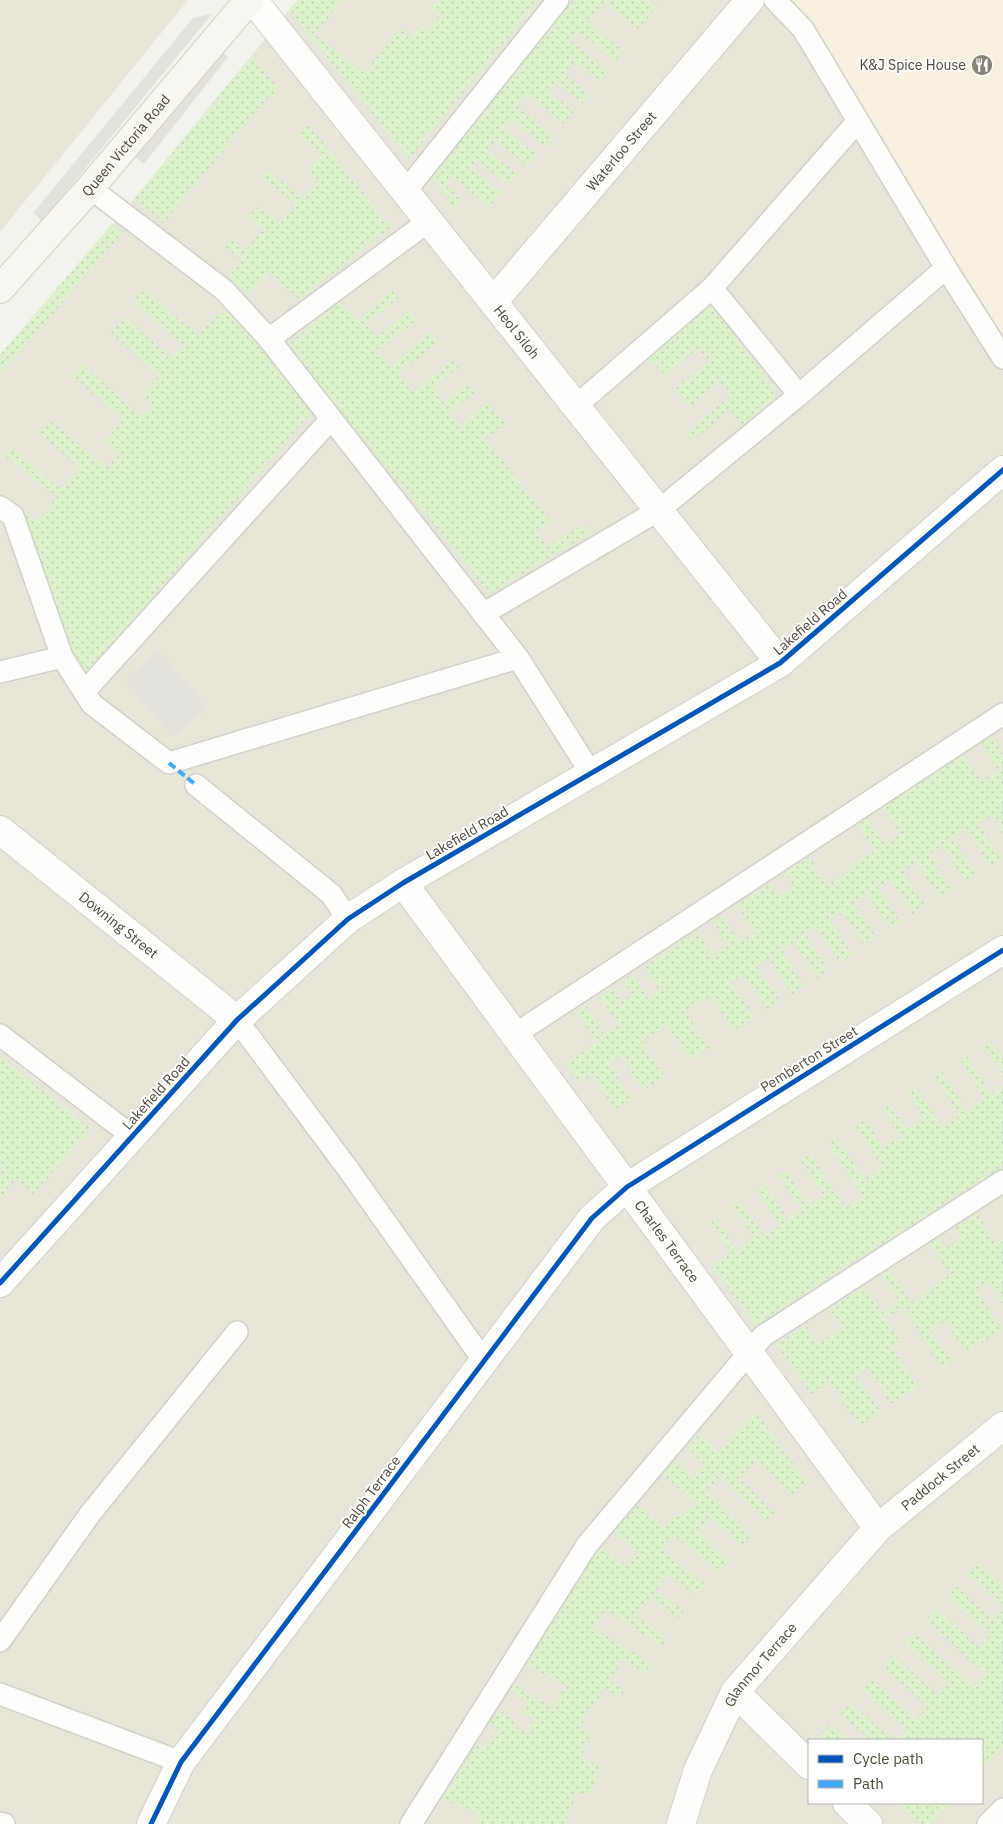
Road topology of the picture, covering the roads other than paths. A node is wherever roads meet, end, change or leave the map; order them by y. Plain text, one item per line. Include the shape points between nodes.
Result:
1 (248, 0) edge
2 (253, 0) edge
3 (558, 0) edge
4 (750, 0) edge
5 (774, 0) edge
6 (857, 122) junction
7 (90, 188) junction
8 (405, 192) junction
9 (429, 221) junction
10 (946, 268) junction
11 (712, 288) junction
12 (0, 289) edge
13 (493, 302) junction
14 (269, 339) junction
15 (1003, 358) edge
16 (799, 395) junction
17 (576, 406) junction
18 (331, 419) junction
19 (1003, 470) edge
20 (0, 507) edge
21 (659, 510) junction
22 (483, 614) junction
23 (62, 657) junction
24 (518, 658) junction
25 (780, 663) junction
26 (0, 672) edge
27 (84, 692) junction
28 (1003, 714) edge
29 (592, 773) junction
30 (196, 785) dead end
31 (0, 830) edge
32 (403, 884) junction
33 (348, 919) junction
34 (1003, 950) edge
35 (237, 1020) junction
36 (0, 1035) edge
37 (514, 1035) junction
38 (132, 1136) junction
39 (1003, 1181) edge
40 (627, 1187) junction
41 (0, 1283) edge
42 (237, 1332) dead end
43 (749, 1352) junction
44 (484, 1361) junction
45 (1003, 1426) edge
46 (878, 1528) junction
47 (0, 1641) edge
48 (735, 1692) junction
49 (0, 1694) edge
50 (181, 1762) junction
51 (808, 1765) edge
52 (848, 1804) edge
53 (1003, 1809) edge
54 (0, 1823) edge
55 (4, 1824) edge
56 (151, 1824) edge
57 (411, 1824) edge
58 (681, 1824) edge
59 (868, 1824) edge
60 (988, 1824) edge

1 - 7 street, Queen Victoria Road
2 - 8 street, Heol Siloh
3 - 8 lane
4 - 13 street, Waterloo Street
5 - 6 lane via 803,29
6 - 10 lane
6 - 11 lane
7 - 12 street, Queen Victoria Road
7 - 14 lane via 224,290
8 - 9 street, Heol Siloh
9 - 13 street, Heol Siloh
9 - 14 lane
10 - 15 lane
10 - 16 lane
11 - 16 lane
11 - 17 lane
13 - 17 street, Heol Siloh
14 - 18 lane
16 - 21 lane
17 - 21 street, Heol Siloh
18 - 22 lane
18 - 27 lane
19 - 25 street, Lakefield Road
20 - 23 lane via 13,516
21 - 22 lane
21 - 25 street, Heol Siloh
22 - 24 lane
23 - 26 lane
23 - 27 lane
24 - 27 lane via 169,763 92,704
24 - 29 lane
25 - 29 street, Lakefield Road
28 - 37 lane
29 - 32 street, Lakefield Road
30 - 33 lane via 331,894
31 - 35 street, Downing Street
32 - 33 street, Lakefield Road
32 - 37 street, Charles Terrace
33 - 35 street, Lakefield Road
34 - 40 street, Pemberton Street
35 - 38 street, Lakefield Road
35 - 44 lane
36 - 38 lane
37 - 40 street, Charles Terrace
38 - 41 street, Lakefield Road
39 - 43 lane via 764,1336
40 - 43 street, Charles Terrace
40 - 44 street, Ralph Terrace via 592,1218
42 - 47 lane via 90,1514
43 - 46 street, Charles Terrace
43 - 57 lane via 587,1545
44 - 50 street, Ralph Terrace
45 - 46 street, Paddock Street
46 - 48 street, Glanmor Terrace
48 - 51 street
48 - 58 street, Glanmor Terrace via 698,1770
49 - 50 lane
50 - 56 street, Ralph Terrace
52 - 59 street
53 - 60 lane
54 - 55 lane

